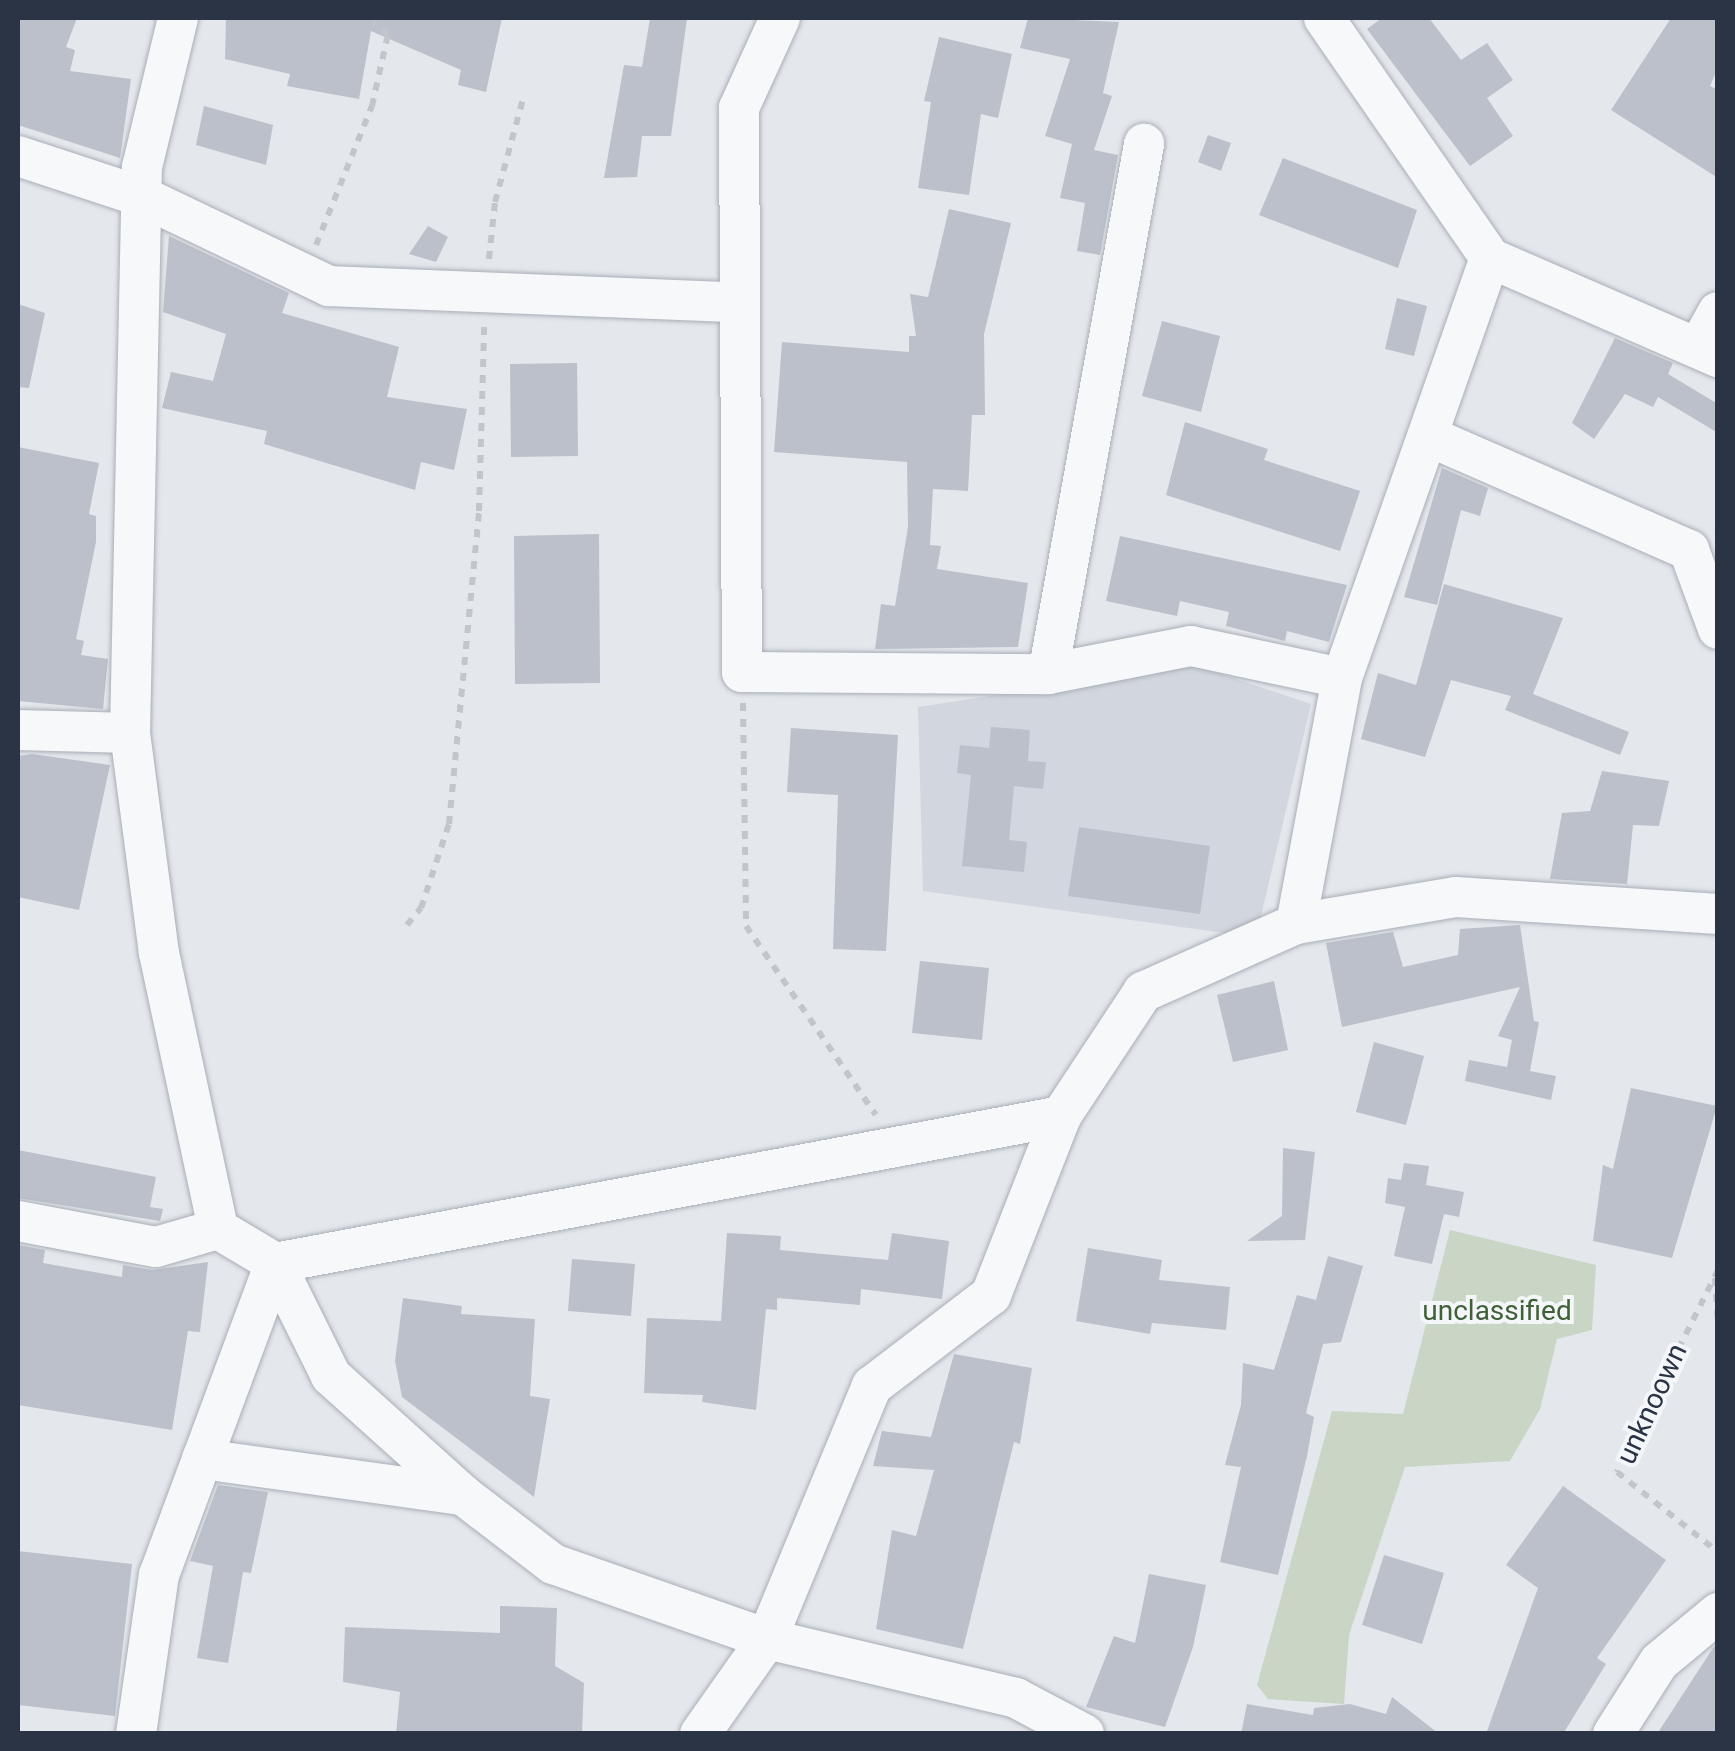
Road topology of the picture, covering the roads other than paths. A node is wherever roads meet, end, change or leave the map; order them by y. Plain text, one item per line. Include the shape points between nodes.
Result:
1 (178, 18) edge
2 (780, 18) edge
3 (1324, 18) edge
4 (1144, 144) dead end
5 (18, 156) edge
6 (143, 197) junction
7 (1490, 258) junction
8 (736, 302) junction
9 (1711, 338) edge
10 (1428, 436) junction
11 (1718, 629) edge
12 (1048, 674) junction
13 (1342, 678) junction
14 (18, 730) edge
15 (130, 733) junction
16 (1718, 914) edge
17 (1296, 924) junction
18 (1061, 1116) junction
19 (18, 1222) edge
20 (218, 1230) junction
21 (275, 1262) junction
22 (202, 1460) junction
23 (463, 1495) junction
24 (1718, 1614) edge
25 (766, 1638) junction
26 (136, 1734) edge
27 (700, 1734) edge
28 (1084, 1734) edge
29 (1612, 1734) edge

1 - 6 street via 142,167
2 - 8 street via 739,108
3 - 7 street
4 - 12 street
5 - 6 street
6 - 8 street via 328,286
6 - 15 street
7 - 9 street
7 - 10 street
8 - 12 street via 742,672
10 - 11 street via 1689,550
10 - 13 street
12 - 13 street via 1191,646
13 - 17 street
14 - 15 street
15 - 20 street via 160,952
16 - 17 street via 1456,897
17 - 18 street via 1143,992
18 - 21 street
18 - 25 street via 991,1295 872,1386
19 - 20 street via 156,1247
20 - 21 street
21 - 22 street
21 - 23 street via 330,1376
22 - 23 street
22 - 26 street via 159,1575
23 - 25 street via 554,1564
24 - 29 street via 1658,1662
25 - 27 street
25 - 28 street via 1016,1698

